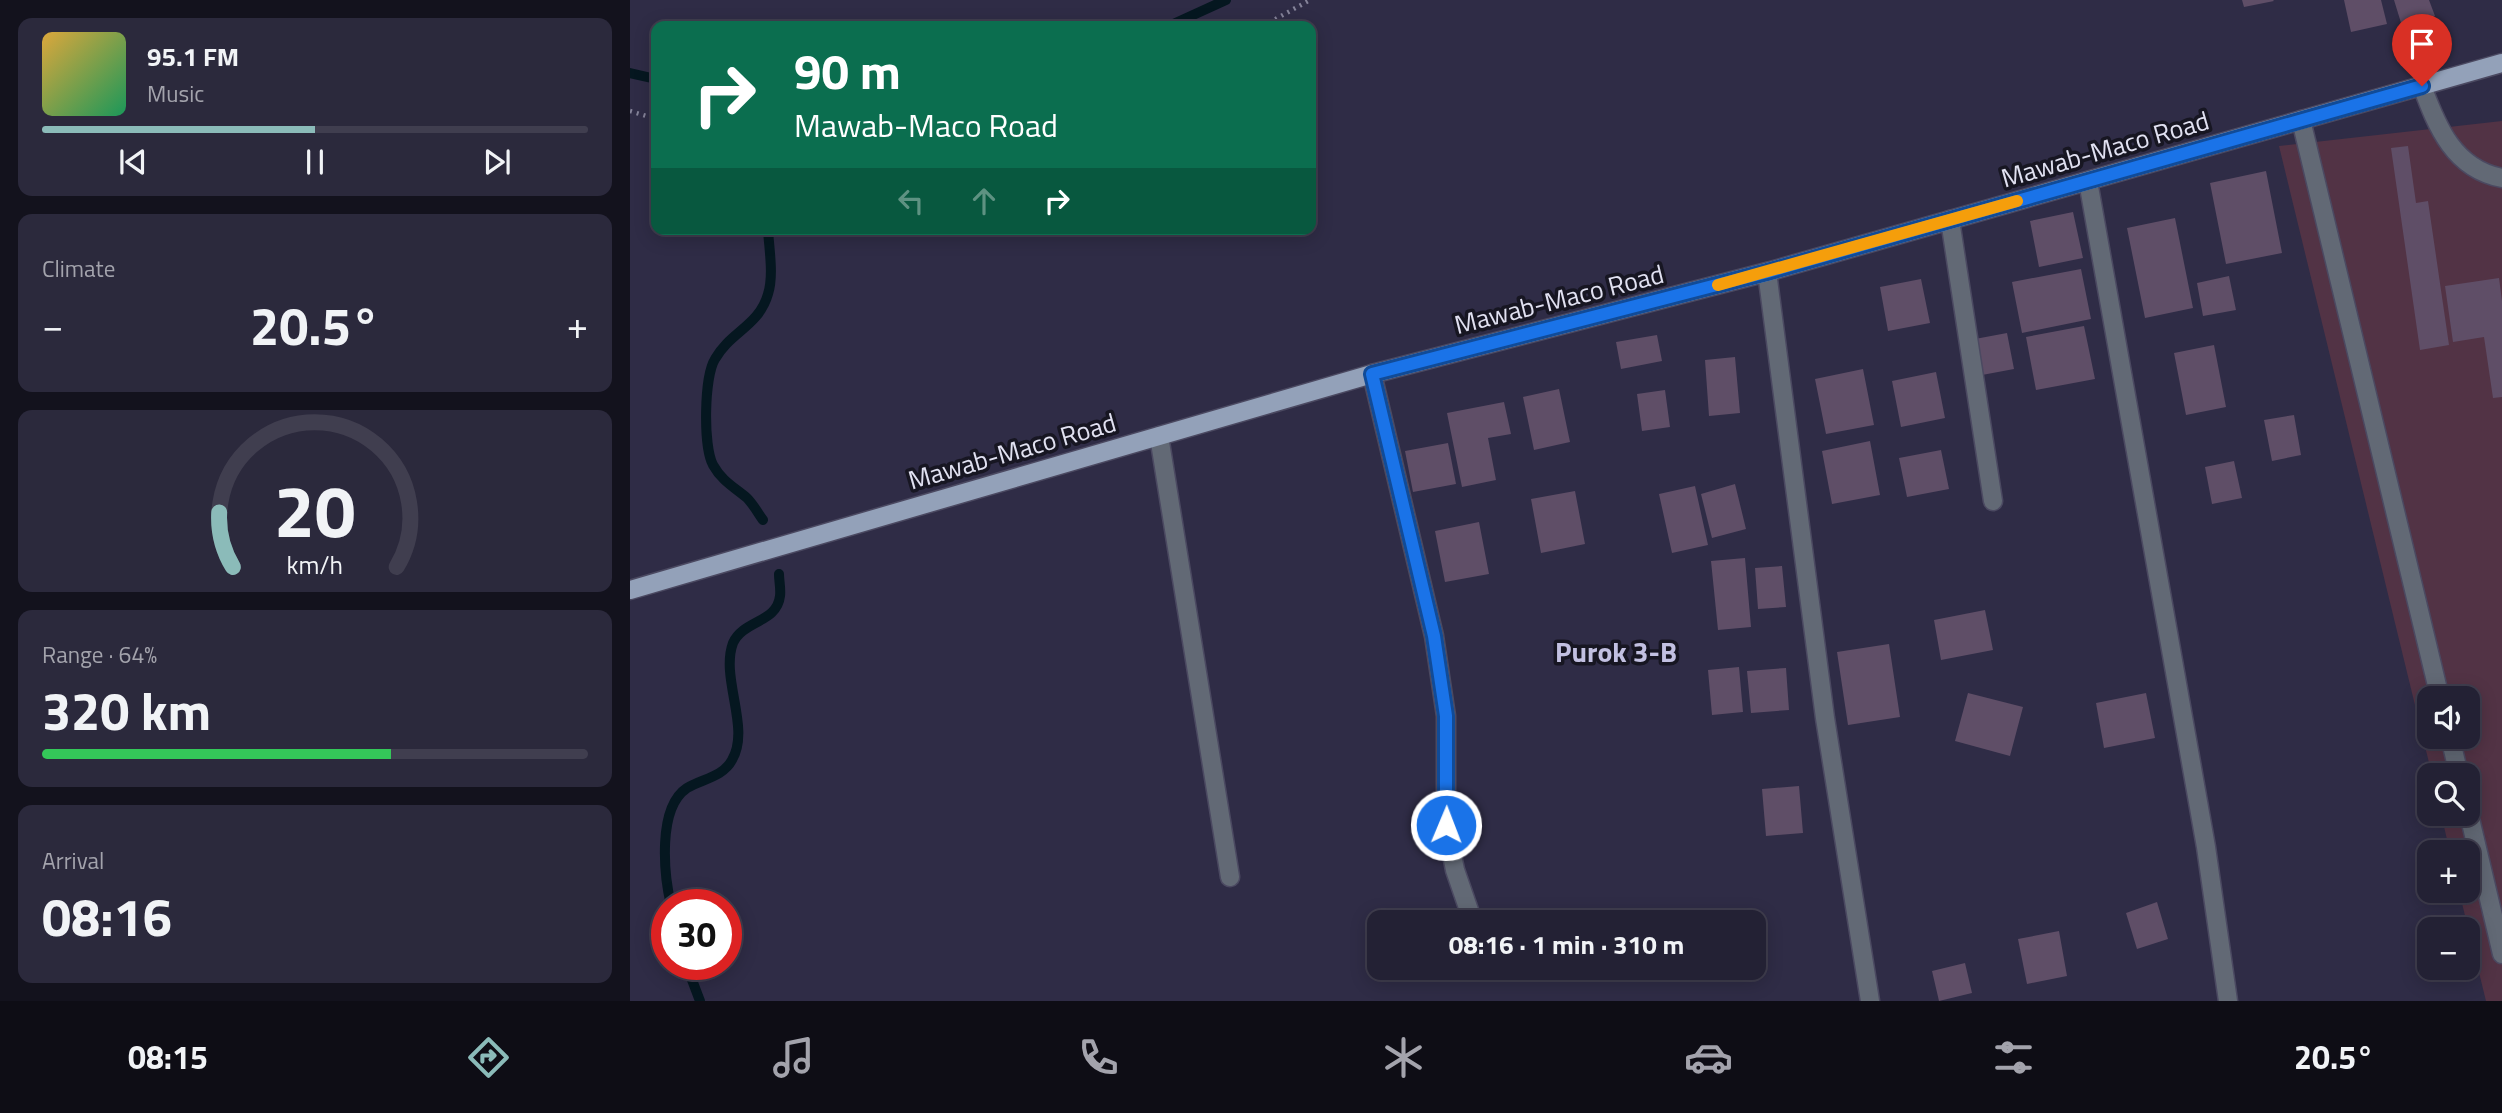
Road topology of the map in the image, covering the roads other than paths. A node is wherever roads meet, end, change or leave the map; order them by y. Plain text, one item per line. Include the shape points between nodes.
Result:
1 (2502, 64) edge
2 (2422, 86) junction
3 (2301, 120) junction
4 (2502, 178) edge
5 (2088, 181) junction
6 (1950, 220) junction
7 (1767, 272) junction
8 (1372, 374) junction
9 (1159, 436) junction
10 (1993, 501) dead end
11 (630, 590) edge
12 (2438, 686) edge
13 (2472, 826) edge
14 (1230, 877) dead end
15 (1469, 910) edge
16 (2502, 954) edge
17 (1870, 1001) edge
18 (2228, 1001) edge

1 - 2 main road, Mawab-Maco Road
2 - 3 main road, Mawab-Maco Road
2 - 4 street via 2445,139 2463,162
3 - 5 main road, Mawab-Maco Road
3 - 12 street
5 - 6 main road, Mawab-Maco Road
5 - 18 street via 2206,847
6 - 7 main road, Mawab-Maco Road
6 - 10 street
7 - 8 main road, Mawab-Maco Road
7 - 17 street via 1825,718
8 - 9 main road, Mawab-Maco Road
8 - 15 street via 1434,636 1446,716 1446,825
9 - 11 main road, Mawab-Maco Road
9 - 14 street
13 - 16 street

